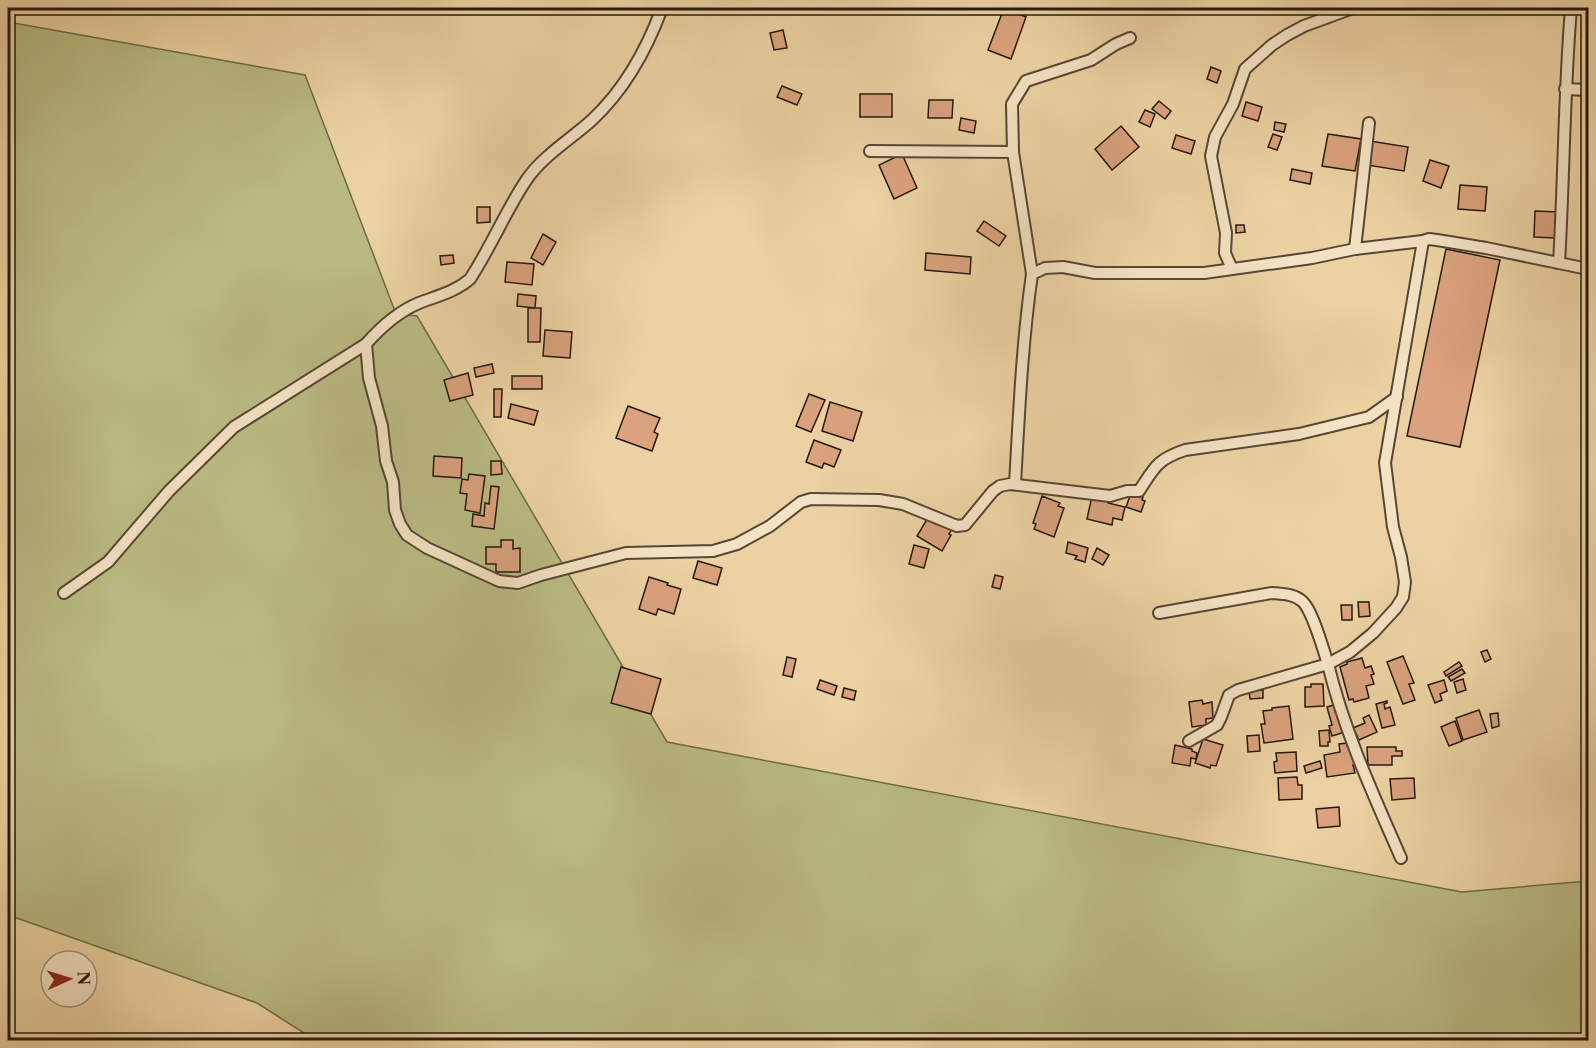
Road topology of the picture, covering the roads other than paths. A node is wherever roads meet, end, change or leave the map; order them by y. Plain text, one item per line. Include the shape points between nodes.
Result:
1 (662, 8) edge
2 (1353, 8) edge
3 (1571, 8) edge
4 (1130, 38) dead end
5 (1565, 89) junction
6 (1588, 90) edge
7 (1369, 123) dead end
8 (870, 151) dead end
9 (1013, 152) junction
10 (1423, 241) junction
11 (1355, 249) junction
12 (1559, 263) junction
13 (1232, 269) junction
14 (1588, 269) edge
15 (1032, 274) junction
16 (366, 344) junction
17 (1397, 397) junction
18 (1015, 484) junction
19 (64, 593) dead end
20 (1160, 613) dead end
21 (1328, 664) junction
22 (1189, 741) dead end
23 (1401, 858) dead end
24 (8, 1040) edge
25 (18, 1041) edge

1 - 16 street via 637,64 620,88 593,119 528,178 470,279 396,314
2 - 13 street via 1287,35 1245,69 1233,104 1215,137 1211,156 1226,233 1225,253
3 - 5 street
4 - 9 street via 1084,62 1026,81 1012,104
5 - 6 street
5 - 12 street
7 - 11 street
8 - 9 street
9 - 15 street
10 - 11 street
10 - 12 street via 1437,240
10 - 17 street
11 - 13 street
12 - 14 street
13 - 15 street via 1204,273 1095,273 1063,267
15 - 18 street
16 - 18 street via 369,378 400,524 407,535 427,548 499,581 518,583 626,553 713,551 737,544 811,499 903,504 949,524 965,525 993,491
16 - 19 street via 234,427 169,491 108,562
17 - 18 street via 1369,417 1299,434 1185,450 1168,456 1156,464 1139,491 1110,496
17 - 21 street via 1385,463 1405,582 1402,597 1373,633
20 - 21 street via 1272,593 1290,595 1303,602 1310,614
21 - 22 street via 1228,695 1217,725
21 - 23 street via 1348,734
24 - 25 street

